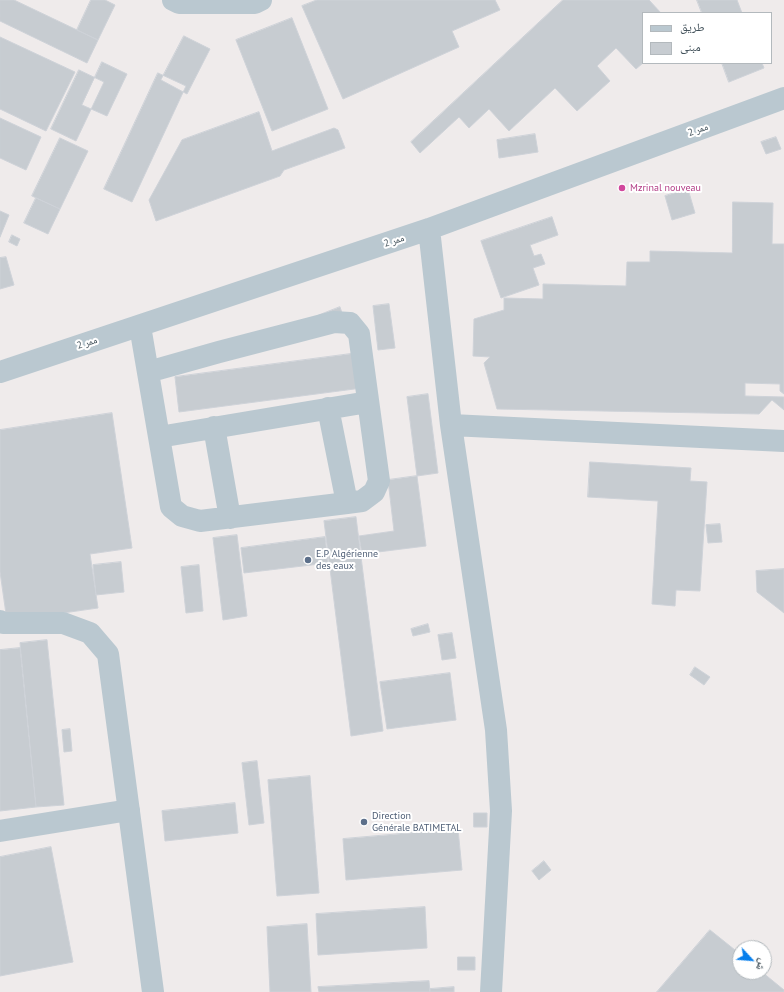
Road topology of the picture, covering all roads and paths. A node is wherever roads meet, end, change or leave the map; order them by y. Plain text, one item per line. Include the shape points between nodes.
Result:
1 (173, 0) edge
2 (261, 0) edge
3 (784, 98) edge
4 (429, 230) junction
5 (140, 326) junction
6 (0, 372) edge
7 (148, 372) junction
8 (368, 402) junction
9 (328, 408) junction
10 (451, 425) junction
11 (214, 427) junction
12 (159, 437) junction
13 (784, 441) edge
14 (347, 503) junction
15 (230, 518) junction
16 (0, 621) edge
17 (129, 810) junction
18 (0, 831) edge
19 (153, 992) edge
20 (491, 992) edge

1 - 2 lane via 179,3 255,3
3 - 4 lane, ممر 2
4 - 5 lane, ممر 2
4 - 10 lane
5 - 6 lane, ممر 2
5 - 7 lane
7 - 8 lane via 334,322 350,323 359,334
7 - 12 lane
8 - 9 lane
8 - 14 lane via 379,481 374,492 362,501
9 - 11 lane
9 - 14 lane
10 - 13 lane
10 - 20 lane via 496,730 501,811
11 - 12 lane
11 - 15 lane
12 - 15 lane via 171,507 182,516 200,521
14 - 15 lane
16 - 17 lane via 63,623 90,633 108,654
17 - 18 lane
17 - 19 lane

